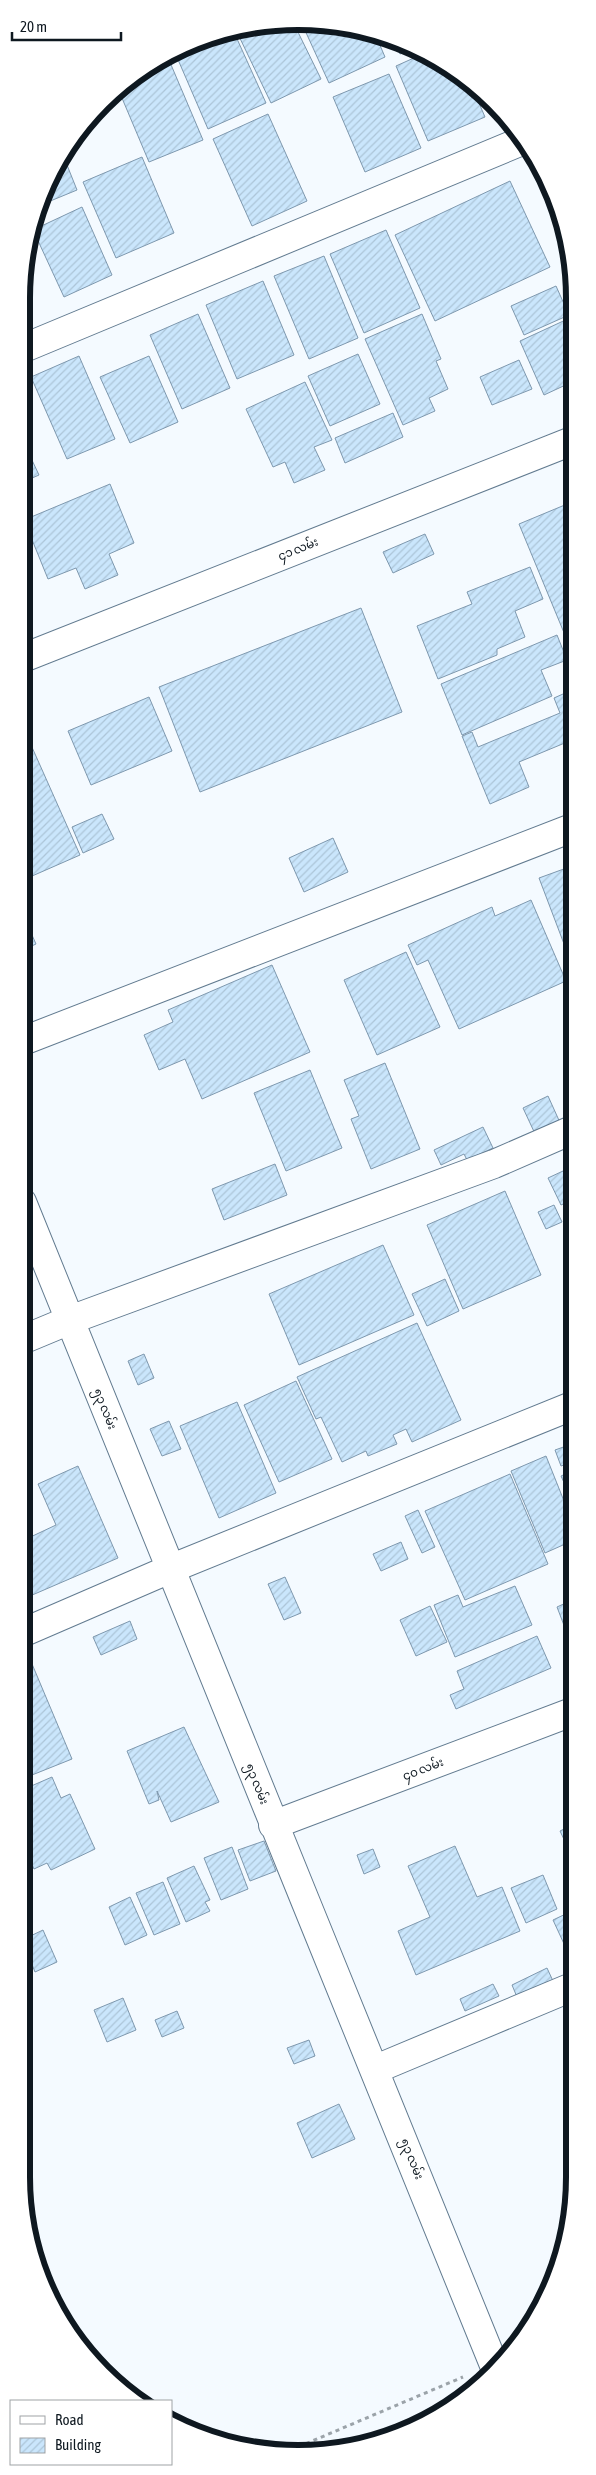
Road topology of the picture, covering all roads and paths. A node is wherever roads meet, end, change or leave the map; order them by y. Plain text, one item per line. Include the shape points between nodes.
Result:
1 (517, 143) edge
2 (30, 346) edge
3 (566, 443) edge
4 (30, 655) edge
5 (566, 830) edge
6 (30, 1038) edge
7 (566, 1133) edge
8 (30, 1222) edge
9 (70, 1320) junction
10 (30, 1337) edge
11 (566, 1408) edge
12 (170, 1569) junction
13 (30, 1630) edge
14 (566, 1714) edge
15 (273, 1825) junction
16 (566, 1989) edge
17 (376, 2069) junction
18 (493, 2362) edge
19 (487, 2368) edge
20 (304, 2445) edge

1 - 2 street
3 - 4 street, ၄၁ လမ်း
5 - 6 street
7 - 9 street via 485,1167
8 - 9 street, ၅၃ လမ်း
9 - 10 street
9 - 12 street, ၅၃ လမ်း
11 - 12 street
12 - 13 street
12 - 15 street, ၅၃ လမ်း
14 - 15 street, ၄၀ လမ်း
15 - 17 street, ၅၃ လမ်း
16 - 17 street
17 - 18 street, ၅၃ လမ်း
19 - 20 path

